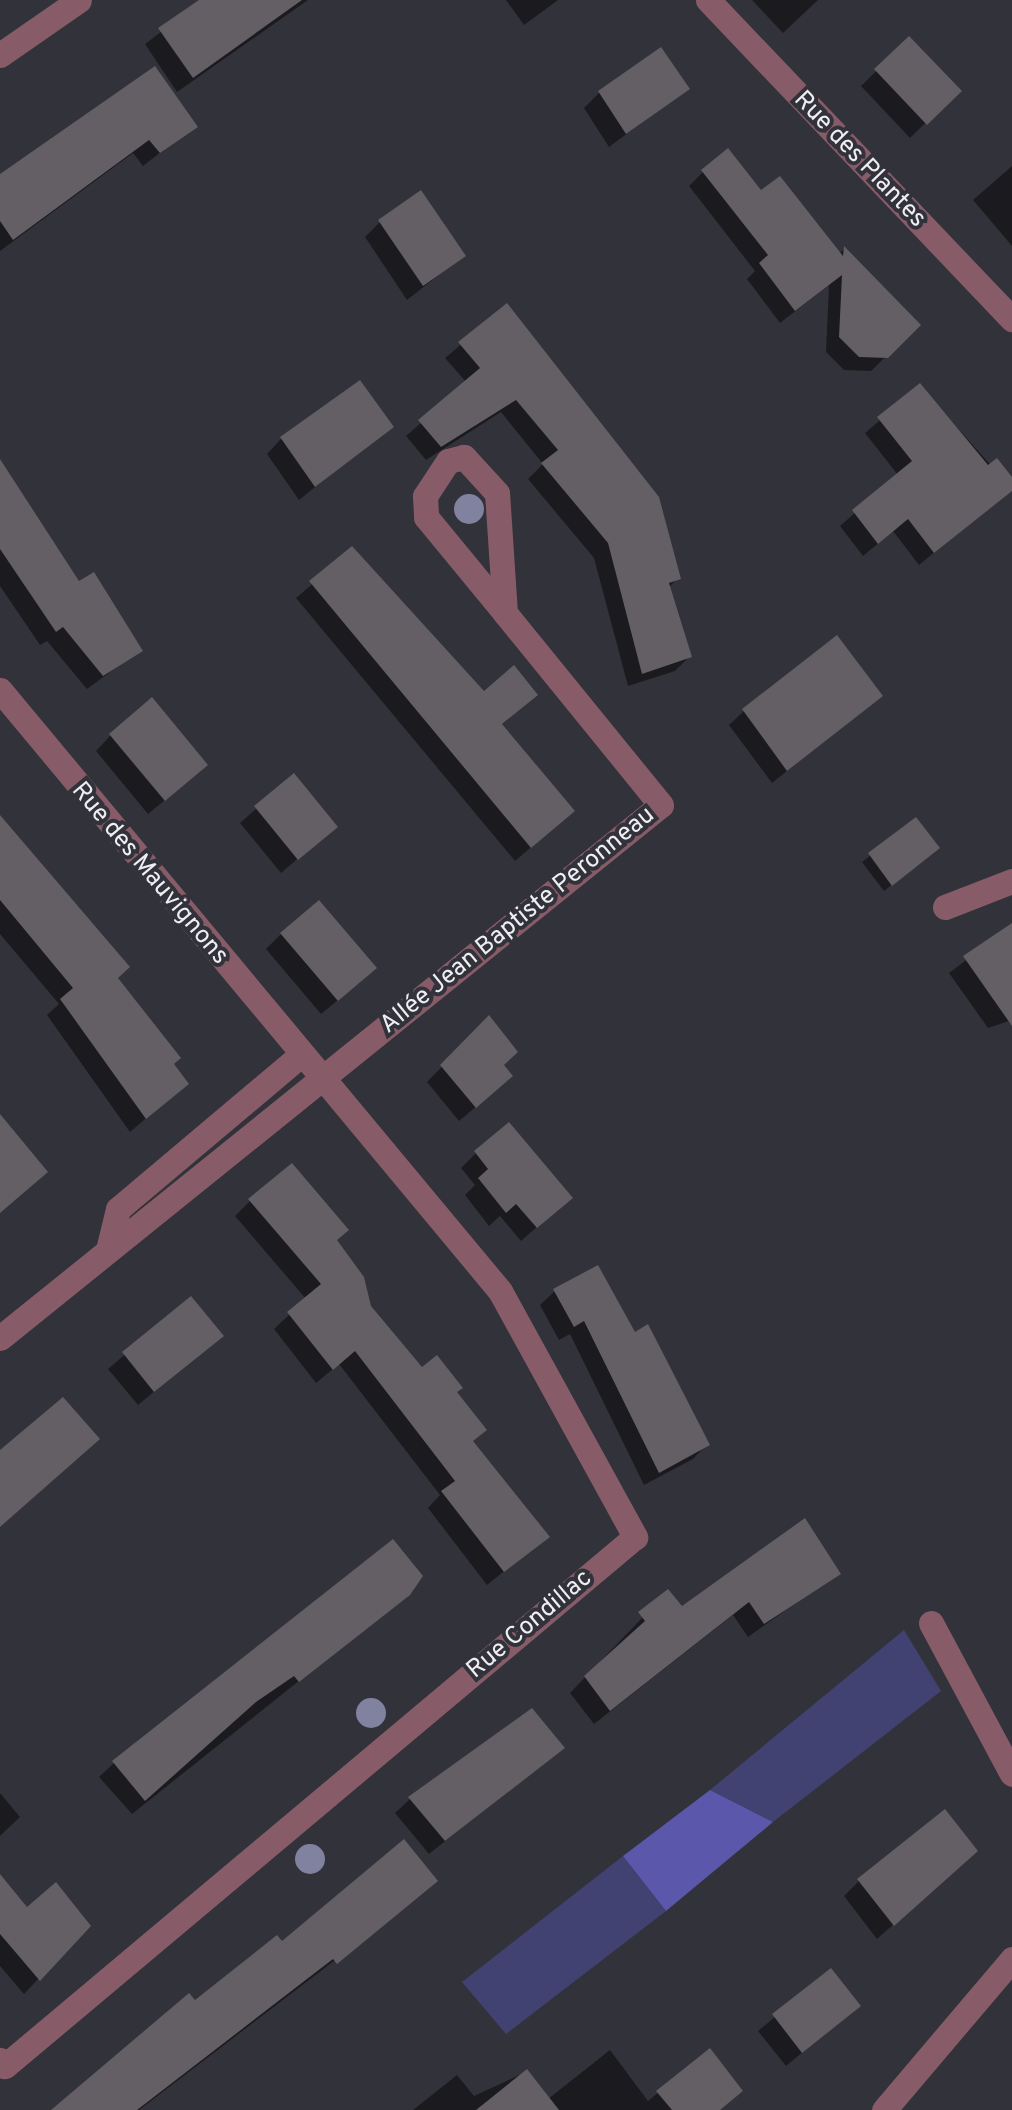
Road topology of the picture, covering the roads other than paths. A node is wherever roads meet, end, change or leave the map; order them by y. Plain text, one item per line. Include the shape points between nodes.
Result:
1 (79, 0) edge
2 (708, 0) edge
3 (0, 54) edge
4 (1008, 309) edge
5 (504, 613) junction
6 (0, 690) edge
7 (21, 723) junction
8 (0, 741) edge
9 (1012, 881) edge
10 (945, 907) dead end
11 (301, 1054) junction
12 (324, 1080) junction
13 (108, 1250) junction
14 (0, 1338) edge
15 (930, 1623) dead end
16 (1012, 1774) edge
17 (1012, 1959) edge
18 (0, 2060) edge
19 (884, 2110) edge

1 - 3 street
2 - 4 street, Rue des Plantes
5 - 5 street, Allée Jean Baptiste Peronneau via 497,492 464,457 448,461 424,496 426,517
5 - 12 street, Allée Jean Baptiste Peronneau via 661,805
6 - 7 street, Rue des Mauvignons
7 - 8 street
7 - 11 street, Rue des Mauvignons
9 - 10 street
11 - 12 street, Rue des Mauvignons
11 - 13 street via 118,1209
12 - 13 street via 274,1109
12 - 18 street, Rue Condillac via 500,1291 635,1538 5,2066
13 - 14 street
15 - 16 street
17 - 19 street

